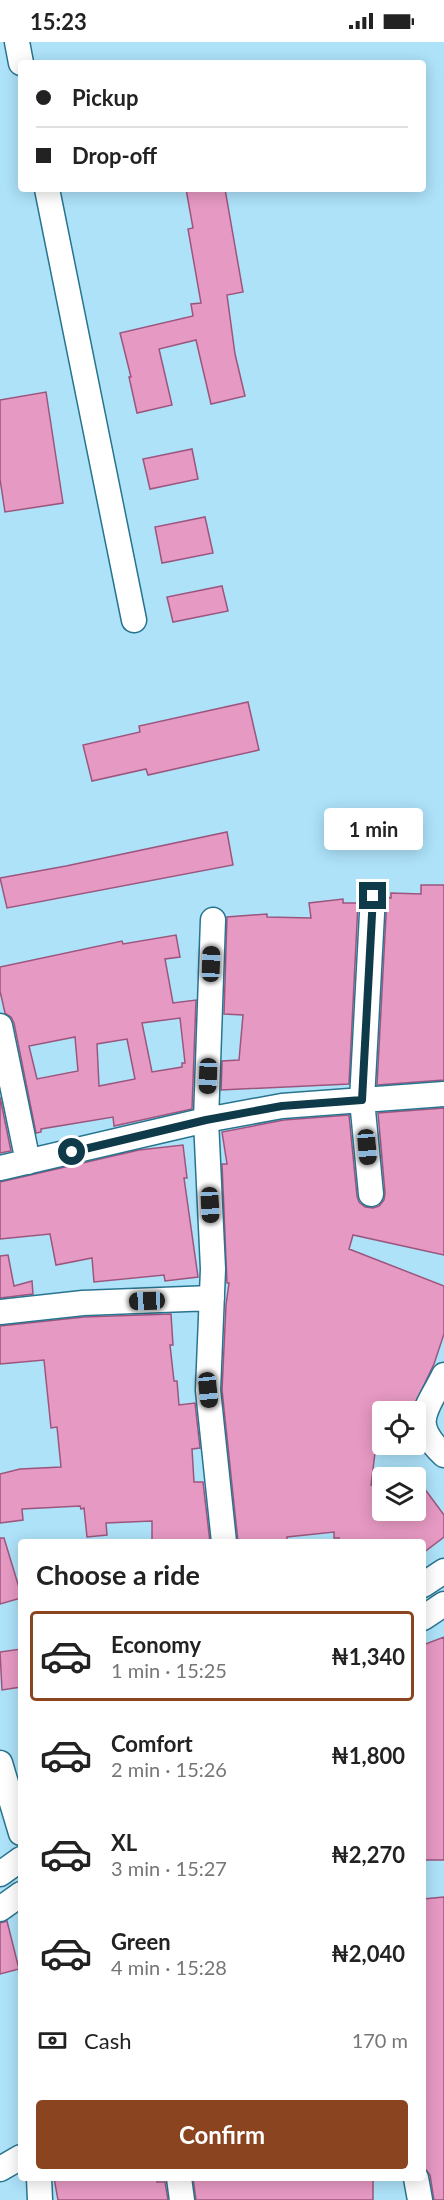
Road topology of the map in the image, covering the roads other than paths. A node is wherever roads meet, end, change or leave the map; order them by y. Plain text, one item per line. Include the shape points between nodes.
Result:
1 (17, 42) edge
2 (20, 60) edge
3 (48, 192) edge
4 (134, 620) dead end
5 (373, 896) dead end
6 (213, 920) dead end
7 (0, 1026) edge
8 (444, 1094) edge
9 (362, 1100) junction
10 (206, 1120) junction
11 (27, 1162) junction
12 (0, 1168) edge
13 (371, 1194) dead end
14 (212, 1298) junction
15 (0, 1311) edge
16 (444, 1375) edge
17 (444, 1455) edge
18 (224, 1539) edge
19 (444, 1571) edge
20 (426, 1583) edge
21 (444, 1604) edge
22 (426, 1616) edge
23 (0, 1763) edge
24 (18, 1823) edge
25 (18, 1861) edge
26 (0, 1874) edge
27 (18, 1896) edge
28 (0, 1909) edge
29 (18, 2159) edge
30 (0, 2169) edge
31 (39, 2181) edge
32 (179, 2181) edge
33 (417, 2181) edge
34 (40, 2200) edge
35 (182, 2200) edge
36 (420, 2200) edge

1 - 2 street
3 - 4 street
5 - 9 street
6 - 10 street
7 - 11 street
8 - 9 street
9 - 10 street via 282,1106
9 - 13 street
10 - 11 street
10 - 14 street
11 - 12 street
14 - 15 street
14 - 18 street via 208,1390
16 - 17 street via 422,1418 423,1430
19 - 20 street
21 - 22 street
23 - 24 street
25 - 26 street
27 - 28 street
29 - 30 street
31 - 34 street
32 - 35 street
33 - 36 street

